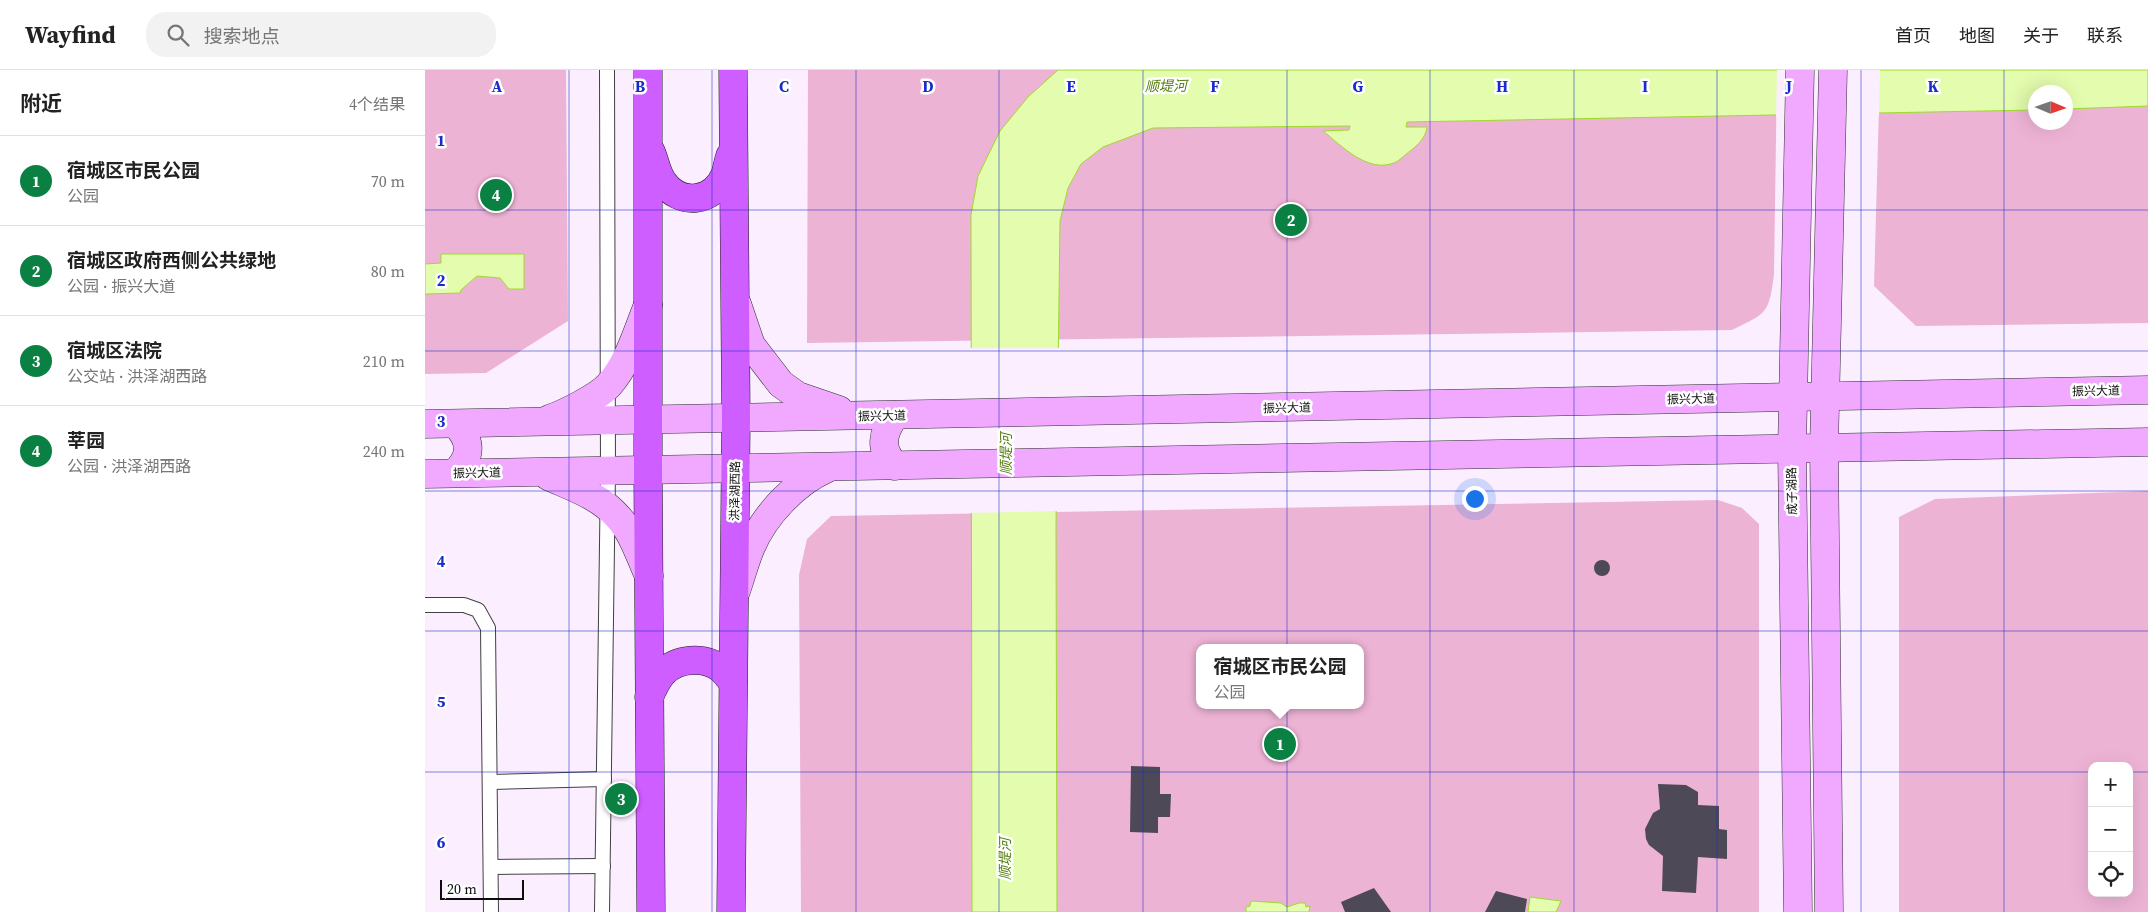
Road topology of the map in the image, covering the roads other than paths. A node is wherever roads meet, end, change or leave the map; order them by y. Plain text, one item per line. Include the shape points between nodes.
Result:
1 (607, 70) edge
2 (648, 70) edge
3 (733, 70) edge
4 (1800, 70) edge
5 (1833, 70) edge
6 (734, 140) junction
7 (648, 144) junction
8 (735, 300) junction
9 (648, 303) junction
10 (608, 386) junction
11 (2148, 390) edge
12 (1825, 396) junction
13 (1793, 397) junction
14 (857, 416) junction
15 (895, 416) junction
16 (737, 419) junction
17 (608, 421) junction
18 (648, 421) junction
19 (540, 422) junction
20 (425, 424) edge
21 (456, 424) junction
22 (2148, 442) edge
23 (1824, 448) junction
24 (1792, 449) junction
25 (895, 466) junction
26 (829, 467) junction
27 (648, 470) junction
28 (735, 470) junction
29 (608, 471) junction
30 (540, 472) junction
31 (455, 473) junction
32 (425, 474) edge
33 (608, 507) junction
34 (649, 576) junction
35 (734, 597) junction
36 (425, 605) edge
37 (733, 682) junction
38 (649, 697) junction
39 (604, 779) junction
40 (491, 782) junction
41 (491, 866) junction
42 (603, 866) junction
43 (491, 912) edge
44 (602, 912) edge
45 (651, 912) edge
46 (731, 912) edge
47 (1798, 912) edge
48 (1829, 912) edge

1 - 10 lane
2 - 7 main road
3 - 6 main road, 洪泽湖西路
4 - 13 main road, 成子湖路
5 - 12 main road
6 - 7 main road via 724,176 712,193 697,199 681,198 662,182
6 - 8 main road, 洪泽湖西路
7 - 9 main road
8 - 14 main road via 751,345 781,384 798,396
8 - 16 main road, 洪泽湖西路
9 - 10 main road via 631,347
9 - 18 main road
10 - 17 lane
10 - 19 main road via 581,404
11 - 12 main road, 振兴大道
12 - 13 main road, 振兴大道
12 - 23 main road
13 - 15 main road, 振兴大道
13 - 24 main road, 成子湖路
14 - 15 main road, 振兴大道
14 - 16 main road, 振兴大道
15 - 25 main road via 885,430 884,444 886,456
16 - 18 main road, 振兴大道
16 - 28 main road, 洪泽湖西路
17 - 18 main road, 振兴大道
17 - 19 main road, 振兴大道
17 - 29 lane
18 - 27 main road
19 - 21 main road, 振兴大道
20 - 21 main road, 振兴大道
21 - 31 main road via 466,435 468,449 465,463
22 - 23 main road, 振兴大道
23 - 24 main road, 振兴大道
23 - 48 main road
24 - 25 main road, 振兴大道
24 - 47 main road, 成子湖路
25 - 26 main road, 振兴大道
26 - 28 main road, 振兴大道
26 - 35 main road via 791,492 767,520 752,546
27 - 28 main road, 振兴大道
27 - 29 main road, 振兴大道
27 - 34 main road
28 - 35 main road, 洪泽湖西路
29 - 30 main road, 振兴大道
29 - 33 lane
30 - 31 main road, 振兴大道
30 - 33 main road
31 - 32 main road, 振兴大道
33 - 34 main road via 629,534
33 - 39 lane
34 - 38 main road
35 - 37 main road, 洪泽湖西路
36 - 40 lane via 464,605 478,610 488,628
37 - 38 main road via 719,668 704,661 688,660 663,673
37 - 46 main road, 洪泽湖西路
38 - 45 main road
39 - 40 lane
39 - 42 lane
40 - 41 lane
41 - 42 lane
41 - 43 lane
42 - 44 lane

